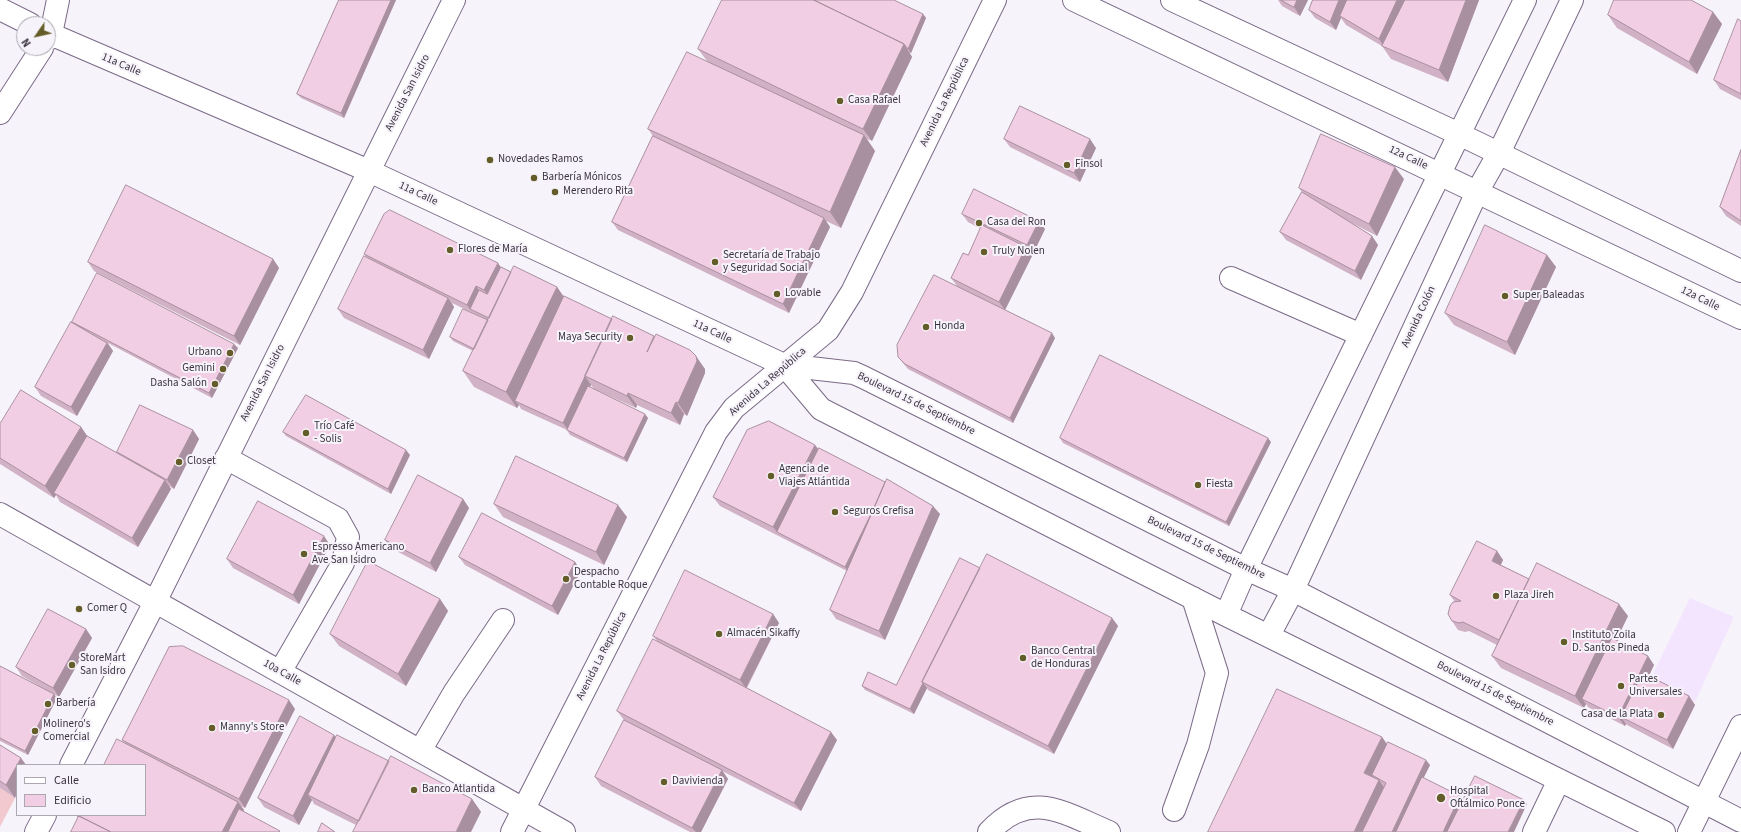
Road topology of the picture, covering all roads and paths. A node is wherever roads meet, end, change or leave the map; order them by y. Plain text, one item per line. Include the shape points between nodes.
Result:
1 (58, 0) edge
2 (454, 0) edge
3 (995, 0) edge
4 (1074, 0) edge
5 (1172, 0) edge
6 (1525, 0) edge
7 (1572, 0) edge
8 (0, 9) edge
9 (53, 16) edge
10 (16, 17) edge
11 (56, 43) edge
12 (36, 56) edge
13 (0, 113) edge
14 (1459, 134) junction
15 (1498, 153) junction
16 (369, 171) junction
17 (1439, 173) junction
18 (1477, 192) junction
19 (1741, 271) edge
20 (1231, 278) dead end
21 (1741, 318) edge
22 (1361, 335) junction
23 (784, 365) junction
24 (226, 458) junction
25 (0, 514) edge
26 (1246, 570) junction
27 (1293, 590) junction
28 (1193, 598) junction
29 (154, 602) junction
30 (1226, 615) junction
31 (503, 620) dead end
32 (1269, 635) junction
33 (280, 672) junction
34 (1741, 726) edge
35 (420, 751) junction
36 (71, 764) edge
37 (1559, 780) junction
38 (1704, 802) junction
39 (524, 809) junction
40 (1174, 810) dead end
41 (44, 816) edge
42 (1741, 821) edge
43 (36, 832) edge
44 (512, 832) edge
45 (564, 832) edge
46 (989, 832) edge
47 (1109, 832) edge
48 (1534, 832) edge
49 (1664, 832) edge
50 (1689, 832) edge

1 - 9 street
2 - 16 street, Avenida San Isidro
3 - 23 street, Avenida La República via 852,292 828,330
4 - 17 street, 12a Calle
5 - 14 street
6 - 14 street
7 - 15 street, Avenida Colón
8 - 10 street
11 - 16 street, 11a Calle
12 - 13 street
14 - 15 street
14 - 17 street
15 - 18 street, Avenida Colón
15 - 19 street
16 - 23 street, 11a Calle
16 - 24 street, Avenida San Isidro
17 - 18 street, 12a Calle
17 - 22 street
18 - 21 street, 12a Calle
18 - 27 street, Avenida Colón
20 - 22 street
22 - 26 street
23 - 26 street, Boulevard 15 de Septiembre via 858,374
23 - 28 street via 821,409
23 - 39 street, Avenida La República via 734,408 716,432
24 - 29 street, Avenida San Isidro
24 - 33 street via 338,519 348,537 343,563
25 - 29 street, 10a Calle
26 - 27 street, Boulevard 15 de Septiembre
26 - 30 street
27 - 32 street, Avenida Colón
27 - 38 street, Boulevard 15 de Septiembre
28 - 30 street
28 - 40 street via 1218,673 1198,745
29 - 33 street, 10a Calle
29 - 36 street, Avenida San Isidro
30 - 32 street
31 - 35 street
32 - 37 street
33 - 35 street, 10a Calle
34 - 38 street
35 - 39 street, 10a Calle
37 - 48 street
37 - 49 street
38 - 42 street, Boulevard 15 de Septiembre
38 - 50 street
39 - 44 street, Avenida La República
39 - 45 street, 10a Calle
41 - 43 street
46 - 47 street via 1014,813 1035,806 1054,808

